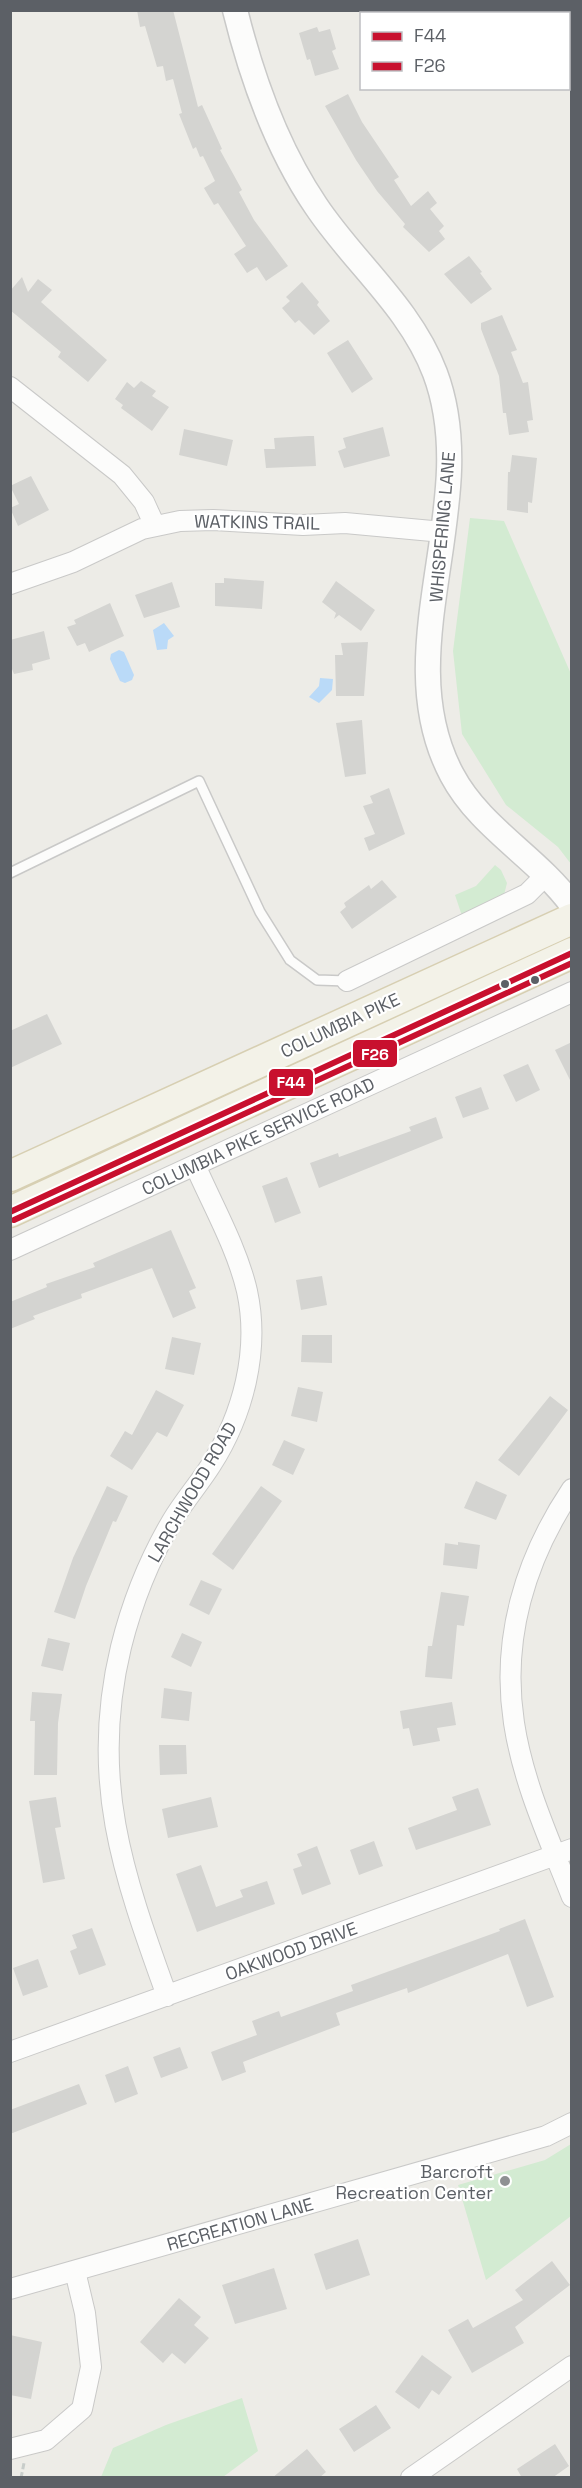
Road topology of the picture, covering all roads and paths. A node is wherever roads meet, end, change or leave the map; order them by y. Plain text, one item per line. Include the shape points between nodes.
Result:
1 (235, 10) edge
2 (10, 387) edge
3 (155, 526) junction
4 (443, 532) junction
5 (10, 584) edge
6 (10, 873) edge
7 (546, 875) junction
8 (572, 905) edge
9 (572, 919) edge
10 (572, 953) edge
11 (347, 981) joint
12 (572, 992) edge
13 (195, 1165) junction
14 (10, 1176) edge
15 (10, 1212) edge
16 (10, 1250) edge
17 (572, 1489) edge
18 (564, 1852) edge
19 (572, 1897) edge
20 (167, 1996) junction
21 (10, 2052) edge
22 (572, 2123) edge
23 (75, 2271) junction
24 (10, 2289) edge
25 (572, 2366) edge
26 (10, 2449) edge
27 (411, 2478) edge

1 - 4 street, WHISPERING LANE via 264,106 291,164 315,205 406,318 436,375 449,439
2 - 3 street via 122,475 144,502
3 - 4 street, WATKINS TRAIL via 213,520 345,523
3 - 5 street, WATKINS TRAIL
4 - 7 street, WHISPERING LANE via 427,668 432,723 453,777 472,803
6 - 11 lane via 199,781 260,912 290,960 317,980
7 - 8 street, WHISPERING LANE
7 - 11 street via 527,894
9 - 14 main road, COLUMBIA PIKE
10 - 15 main road, COLUMBIA PIKE
12 - 13 street, COLUMBIA PIKE SERVICE ROAD
13 - 16 street, COLUMBIA PIKE SERVICE ROAD
13 - 20 street, LARCHWOOD ROAD via 240,1265 247,1293 250,1352 246,1383 227,1439 171,1522 134,1604 112,1693 108,1740 115,1836
17 - 18 street via 537,1547 516,1614 511,1656 518,1743
18 - 19 street
18 - 20 street, OAKWOOD DRIVE
20 - 21 street, OAKWOOD DRIVE
22 - 23 street, RECREATION LANE via 546,2136
23 - 24 street, RECREATION LANE
23 - 26 street via 86,2313 91,2367 82,2409 46,2440
25 - 27 street

